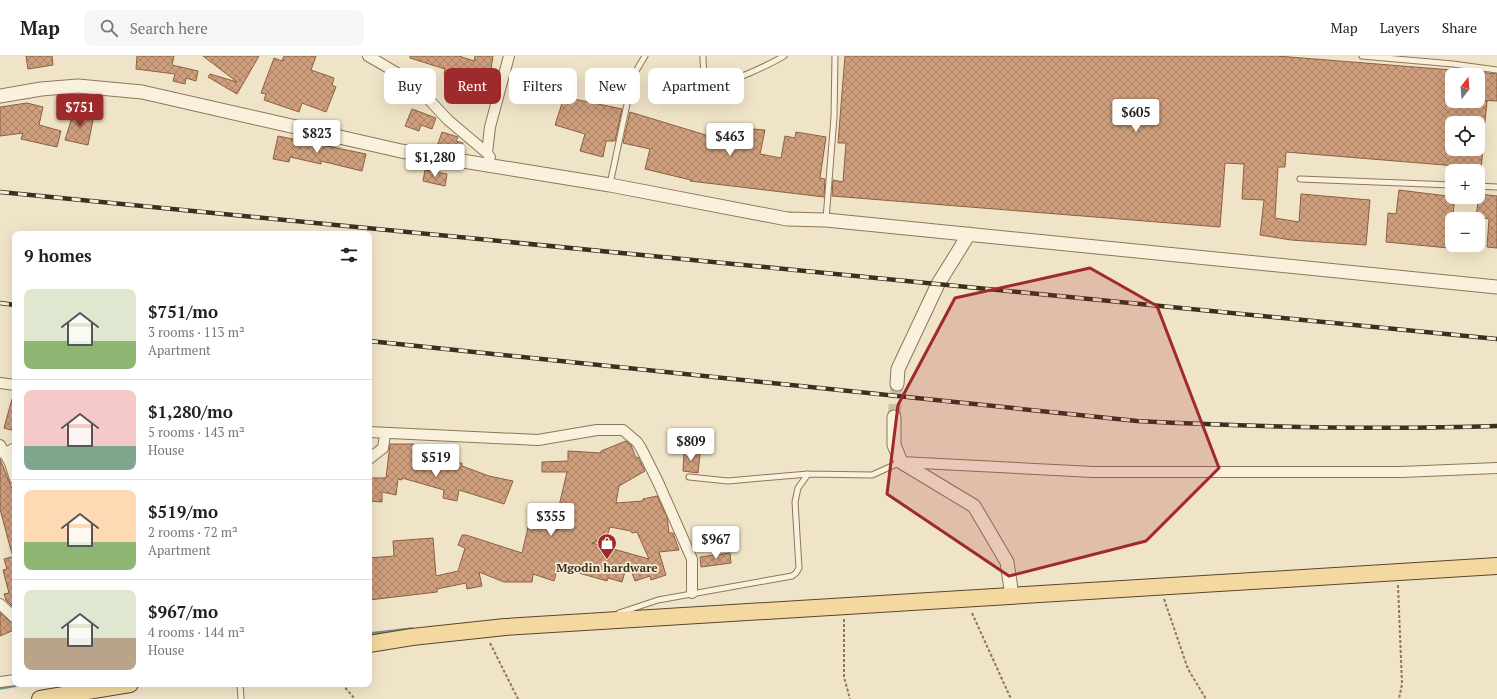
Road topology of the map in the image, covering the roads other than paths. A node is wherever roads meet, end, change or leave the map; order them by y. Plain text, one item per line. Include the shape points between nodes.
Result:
1 (368, 56) edge
2 (509, 56) edge
3 (645, 56) edge
4 (703, 56) edge
5 (784, 56) edge
6 (835, 56) edge
7 (1362, 56) edge
8 (1497, 70) edge
9 (0, 96) edge
10 (487, 153) junction
11 (498, 167) junction
12 (1300, 179) dead end
13 (610, 185) junction
14 (1445, 185) edge
15 (1485, 186) edge
16 (1497, 187) edge
17 (826, 220) junction
18 (969, 234) junction
19 (1497, 287) edge
20 (0, 383) edge
21 (897, 384) tunnel mouth
22 (12, 385) edge
23 (894, 418) tunnel mouth
24 (372, 432) edge
25 (385, 434) junction
26 (2, 449) edge
27 (372, 457) edge
28 (901, 462) junction
29 (1497, 468) edge
30 (12, 469) edge
31 (808, 474) junction
32 (688, 477) dead end
33 (1497, 566) edge
34 (692, 593) junction
35 (1012, 596) junction
36 (0, 604) edge
37 (12, 615) edge
38 (594, 623) junction
39 (372, 644) edge
40 (12, 680) edge
41 (0, 682) edge
42 (90, 687) edge
43 (240, 687) edge
44 (63, 689) edge
45 (40, 699) edge
46 (241, 699) edge

1 - 10 street via 419,89 448,120
2 - 10 street via 490,127
3 - 13 lane via 633,76
4 - 5 lane via 707,78 714,83 725,82 767,66
6 - 17 lane via 834,117
7 - 8 lane
9 - 11 street via 78,86 142,92 401,151
10 - 11 street
11 - 13 street
12 - 14 lane
13 - 17 street via 787,219
15 - 16 lane
17 - 18 street
18 - 19 street
18 - 21 street via 938,284 898,369
20 - 22 street
23 - 28 street via 894,445
24 - 25 street
25 - 27 street via 383,448
25 - 34 street via 538,440 597,430 623,430 641,448 692,559
26 - 30 street
28 - 29 street via 1093,472 1401,472
28 - 31 lane via 872,475
28 - 35 street via 974,506 1007,562
31 - 32 lane via 728,481
31 - 34 lane via 798,488 795,502 799,568 796,573 792,576
33 - 35 main road
34 - 38 lane via 658,600
35 - 38 main road
36 - 37 street
38 - 39 main road via 482,629
40 - 41 street
42 - 44 main road
43 - 46 lane
44 - 45 main road

